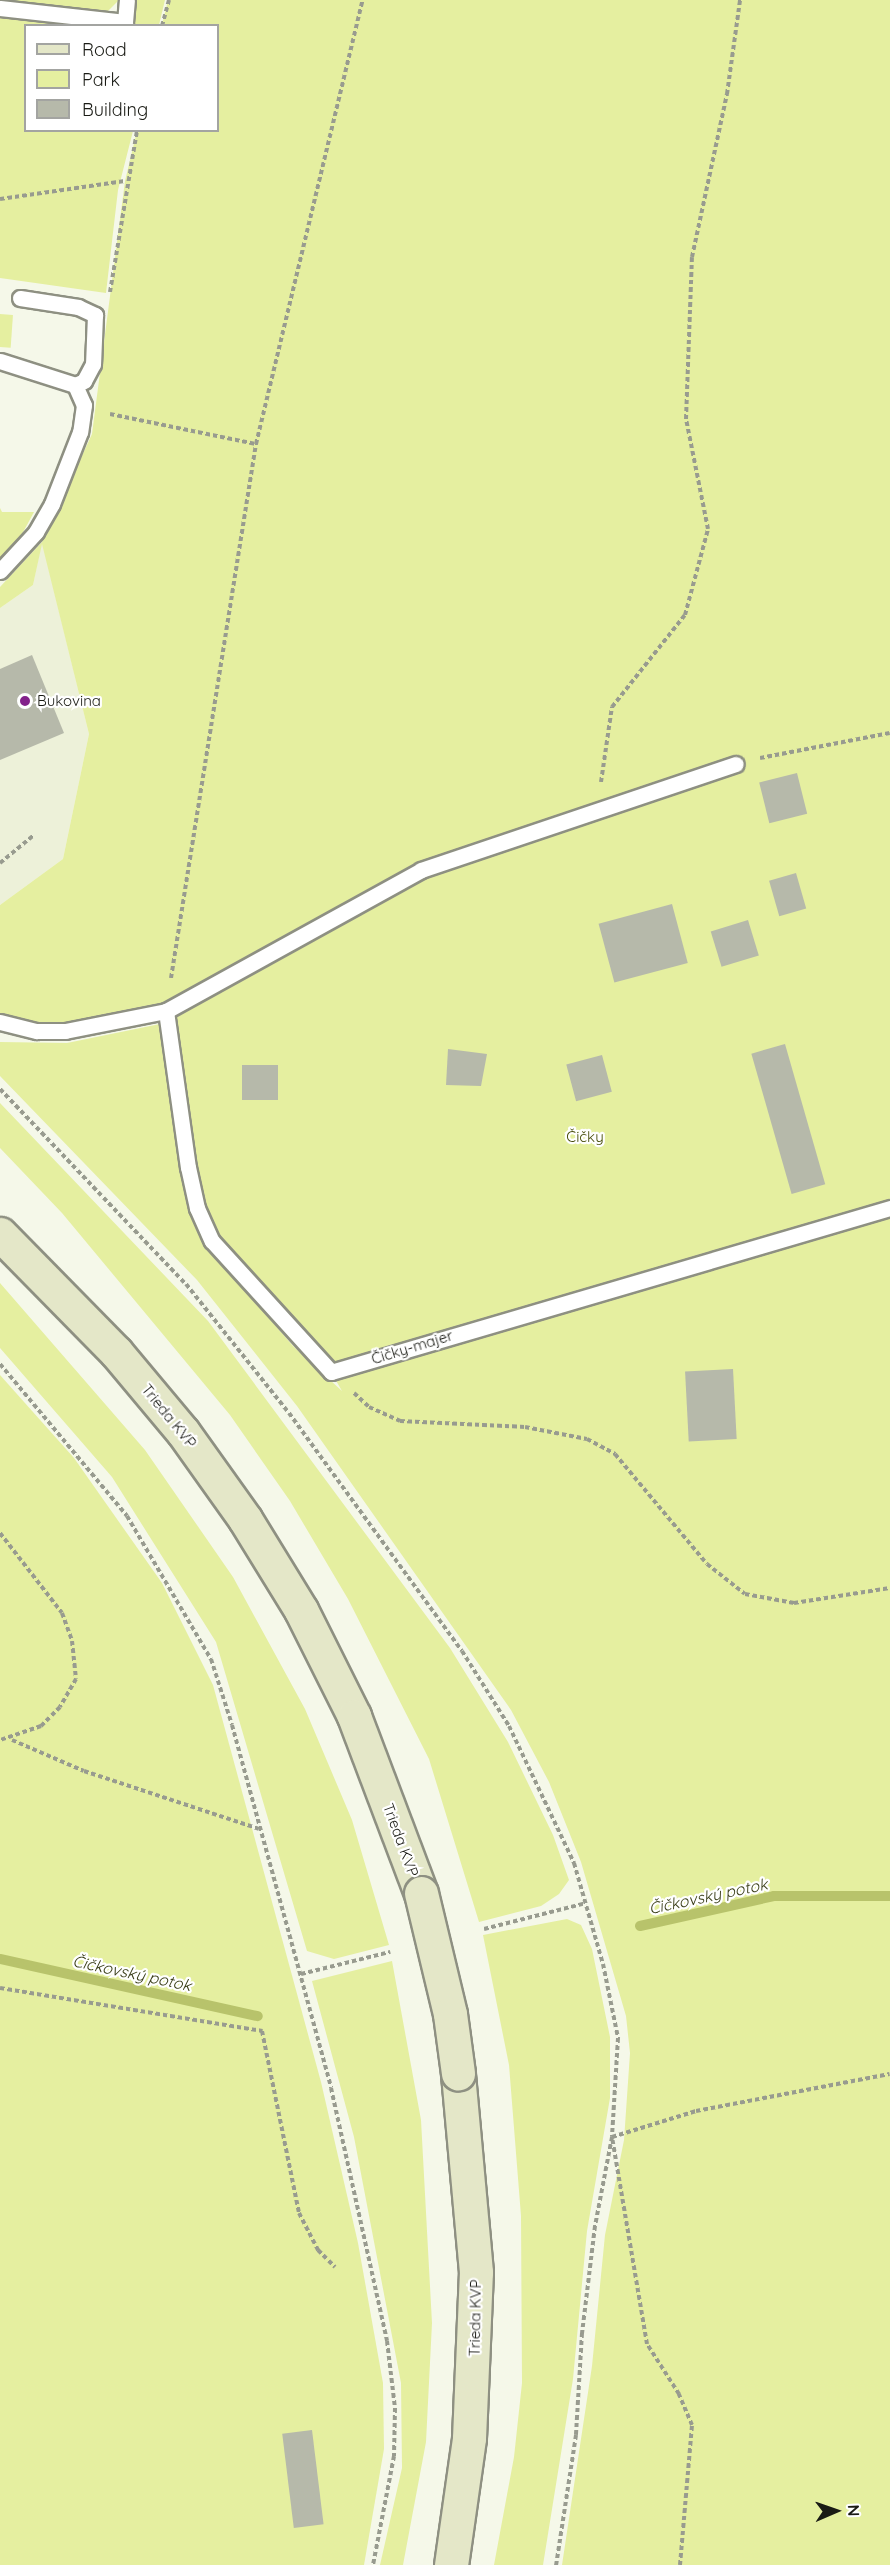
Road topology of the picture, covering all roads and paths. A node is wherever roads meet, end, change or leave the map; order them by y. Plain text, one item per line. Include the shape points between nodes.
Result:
1 (127, 0) edge
2 (169, 0) edge
3 (363, 0) edge
4 (740, 0) edge
5 (0, 8) edge
6 (163, 24) edge
7 (137, 132) edge
8 (125, 182) junction
9 (0, 199) edge
10 (21, 298) dead end
11 (109, 305) dead end
12 (0, 361) edge
13 (80, 383) junction
14 (256, 444) junction
15 (0, 571) edge
16 (890, 733) edge
17 (736, 764) joint
18 (598, 808) junction
19 (34, 835) dead end
20 (0, 863) edge
21 (166, 1011) junction
22 (0, 1022) edge
23 (0, 1089) edge
24 (890, 1208) edge
25 (0, 1233) edge
26 (0, 1364) edge
27 (331, 1372) junction
28 (0, 1533) edge
29 (890, 1588) edge
30 (0, 1740) edge
31 (11, 1740) junction
32 (260, 1830) junction
33 (586, 1904) junction
34 (484, 1929) dead end
35 (390, 1952) dead end
36 (301, 1974) junction
37 (0, 1988) edge
38 (890, 2074) edge
39 (612, 2137) junction
40 (335, 2267) dead end
41 (373, 2565) edge
42 (451, 2565) edge
43 (556, 2565) edge
44 (680, 2565) edge

1 - 5 lane via 125,22
2 - 6 path
3 - 14 path
4 - 18 path via 727,94 692,257 686,419 708,529 686,615 612,707
7 - 8 path
8 - 9 path
8 - 11 path
10 - 13 lane via 78,307 95,315 93,364
12 - 13 lane
13 - 14 path via 99,411
13 - 15 lane via 84,415 68,470 36,532
14 - 21 path
16 - 17 path
17 - 18 lane
18 - 21 lane via 421,870
19 - 20 path
21 - 22 lane via 65,1032 37,1031
21 - 27 lane via 197,1209 212,1241
23 - 33 path via 219,1322 391,1550 509,1726 556,1820
24 - 27 lane, Čičky-majer
25 - 42 street, Trieda KVP, bridge via 116,1352 183,1432 245,1519 301,1610 354,1716 421,1893 450,2014 476,2272 469,2438
26 - 32 path via 127,1516 184,1609 211,1659
27 - 29 path via 369,1407 400,1421 525,1427 587,1438 615,1454 707,1564 745,1594 794,1603
28 - 31 path via 62,1613 72,1641 76,1678 60,1707 41,1726
30 - 31 path
31 - 32 path via 84,1771
32 - 36 path
33 - 34 path
33 - 39 path via 618,2038
35 - 36 path
36 - 41 path via 382,2318 396,2408 394,2456
37 - 40 path via 262,2031 299,2213 318,2250
38 - 39 path via 696,2111
39 - 43 path via 595,2226 582,2333 576,2435
39 - 44 path via 647,2344 679,2394 692,2425

